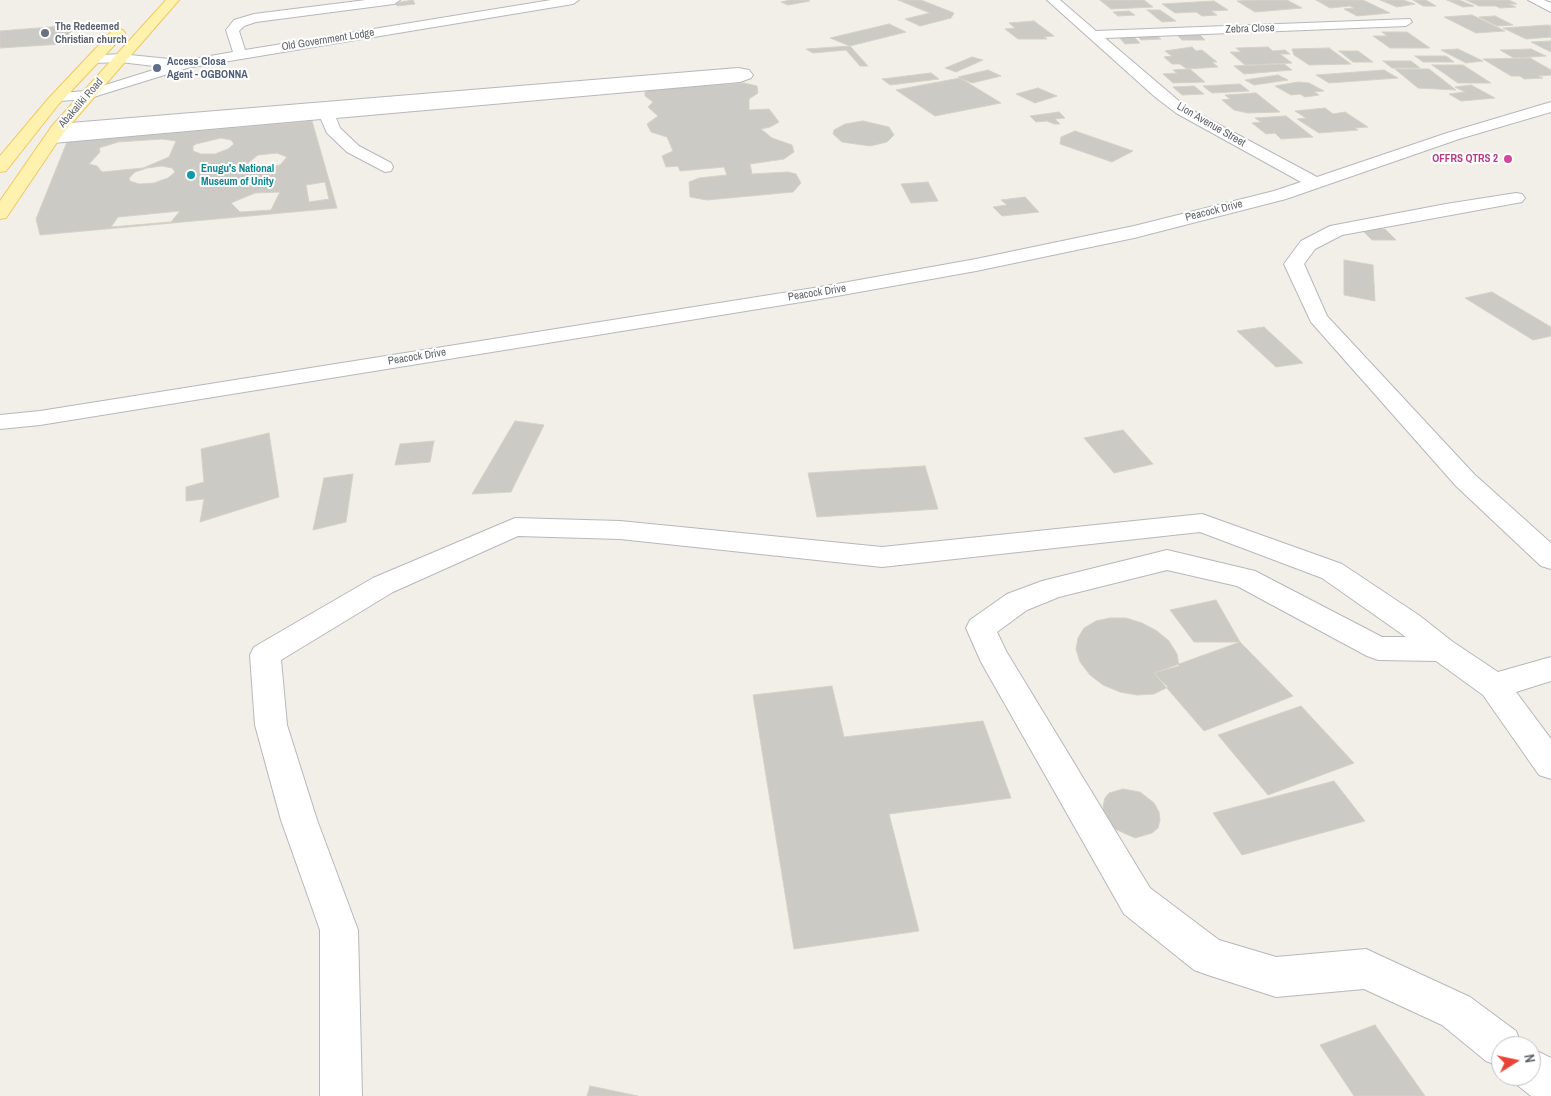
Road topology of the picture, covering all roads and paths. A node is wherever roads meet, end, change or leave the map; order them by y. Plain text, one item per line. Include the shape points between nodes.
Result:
1 (173, 0) edge
2 (394, 0) edge
3 (573, 0) edge
4 (1053, 0) edge
5 (1534, 0) edge
6 (1551, 8) edge
7 (128, 22) dead end
8 (1406, 22) dead end
9 (1093, 36) junction
10 (240, 54) junction
11 (120, 58) junction
12 (94, 59) junction
13 (185, 64) junction
14 (533, 92) junction
15 (87, 95) junction
16 (59, 96) junction
17 (1551, 107) edge
18 (317, 111) junction
19 (55, 134) junction
20 (0, 167) edge
21 (384, 168) dead end
22 (1316, 183) junction
23 (1516, 198) dead end
24 (0, 213) edge
25 (0, 422) edge
26 (1551, 559) edge
27 (1442, 650) junction
28 (1551, 670) edge
29 (1494, 686) junction
30 (1551, 765) edge
31 (1491, 1038) edge
32 (1541, 1078) edge
33 (1551, 1086) edge
34 (341, 1096) edge

1 - 11 main road, Abakaliki Road
2 - 10 street via 254,18 238,23 232,30
3 - 10 street, Old Government Lodge
4 - 9 street, Lion Avenue Street
5 - 6 street
7 - 12 main road, Abakaliki Road
8 - 9 street, Zebra Close
9 - 22 street, Lion Avenue Street via 1181,110
10 - 13 street, Old Government Lodge
11 - 12 street
11 - 13 street
11 - 15 main road, Abakaliki Road
12 - 16 main road, Abakaliki Road
13 - 15 street, Old Government Lodge
14 - 14 street via 742,78 746,75 738,72
14 - 18 street
15 - 16 street, Old Government Lodge
15 - 19 main road, Abakaliki Road
16 - 20 main road, Abakaliki Road
17 - 22 street, Peacock Drive via 1453,136
18 - 19 street
18 - 21 street via 353,149
19 - 24 main road, Abakaliki Road
22 - 25 street, Peacock Drive via 1134,232 976,265 820,293
23 - 26 street via 1337,230 1308,245 1294,264 1318,318 1465,480
27 - 29 street
27 - 31 street via 1378,648 1245,578 1167,560 1052,588 1017,602 981,628 992,654 1137,901 1208,956 1276,977 1366,969 1456,1011
27 - 34 street via 1332,571 1202,523 882,557 620,530 515,527 383,585 264,656 271,725 299,820 339,930
28 - 29 street
29 - 30 street
32 - 33 street

